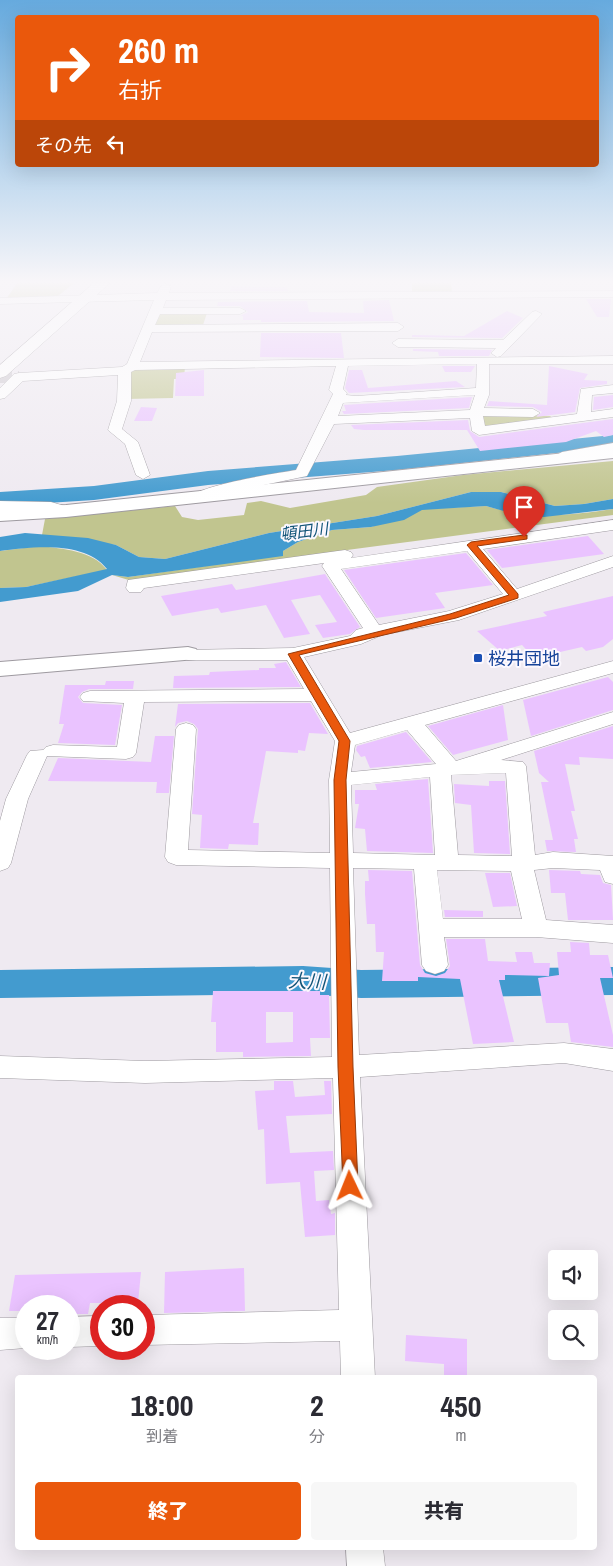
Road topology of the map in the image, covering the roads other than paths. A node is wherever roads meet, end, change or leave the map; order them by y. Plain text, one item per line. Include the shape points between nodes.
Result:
1 (17, 356) edge
2 (134, 356) edge
3 (398, 356) edge
4 (492, 356) edge
5 (613, 360) edge
6 (398, 361) junction
7 (486, 361) junction
8 (343, 362) junction
9 (128, 369) junction
10 (0, 373) tunnel mouth
11 (613, 389) edge
12 (482, 391) junction
13 (0, 395) edge
14 (338, 399) junction
15 (476, 413) junction
16 (613, 413) edge
17 (584, 417) junction
18 (330, 420) junction
19 (560, 420) junction
20 (613, 447) edge
21 (613, 452) edge
22 (557, 458) junction
23 (143, 475) dead end
24 (199, 496) junction
25 (0, 506) edge
26 (66, 510) junction
27 (0, 515) edge
28 (613, 519) edge
29 (613, 525) edge
30 (471, 545) junction
31 (613, 561) edge
32 (135, 588) dead end
33 (514, 596) junction
34 (375, 633) junction
35 (188, 654) junction
36 (293, 654) junction
37 (0, 669) edge
38 (609, 672) edge
39 (317, 695) junction
40 (90, 697) dead end
41 (135, 697) junction
42 (613, 718) edge
43 (411, 722) junction
44 (578, 728) junction
45 (186, 729) dead end
46 (613, 731) edge
47 (345, 741) junction
48 (446, 770) junction
49 (340, 780) junction
50 (342, 861) junction
51 (436, 862) junction
52 (0, 863) edge
53 (522, 864) junction
54 (613, 876) edge
55 (432, 928) junction
56 (536, 928) junction
57 (613, 934) edge
58 (435, 965) dead end
59 (613, 1060) edge
60 (0, 1067) edge
61 (346, 1067) junction
62 (356, 1325) junction
63 (155, 1330) edge
64 (15, 1333) edge
65 (0, 1334) edge
66 (358, 1375) edge
67 (365, 1550) edge
68 (366, 1566) edge

1 - 10 highway
2 - 9 street
3 - 6 street
4 - 7 street
5 - 7 street
6 - 7 street
6 - 8 street
7 - 12 street
8 - 9 street
8 - 14 street via 336,390 340,393
9 - 13 street via 19,377
9 - 23 street via 124,401 115,430 130,442
11 - 17 street via 586,392
12 - 14 street
12 - 15 street
14 - 18 street
15 - 18 street
15 - 19 street via 553,414
15 - 19 street via 479,431
16 - 17 street
17 - 19 street
18 - 24 street via 302,473
20 - 22 street
21 - 22 street
22 - 24 street
24 - 26 street
25 - 26 street
26 - 27 street
28 - 32 street via 134,584
29 - 30 street
30 - 33 street
30 - 34 street via 330,566
31 - 33 street
33 - 34 street via 453,616
34 - 35 street
34 - 36 street
35 - 36 street
35 - 37 street
36 - 39 street
38 - 43 street
39 - 41 street
39 - 47 street
40 - 41 street
41 - 52 street via 126,753 45,753 17,799
42 - 44 street
43 - 47 street
43 - 48 street
44 - 46 street
44 - 48 street
45 - 50 street via 176,857
47 - 49 street
48 - 49 street
48 - 51 street
48 - 53 street via 516,766
49 - 50 street
50 - 51 street
50 - 61 street
51 - 53 street
51 - 55 street
53 - 54 street via 553,860 610,863
53 - 56 street
55 - 56 street
55 - 58 street
56 - 57 street
59 - 61 street via 564,1053
60 - 61 street via 145,1072
61 - 62 street
62 - 63 street
62 - 66 street
64 - 65 street
67 - 68 street

